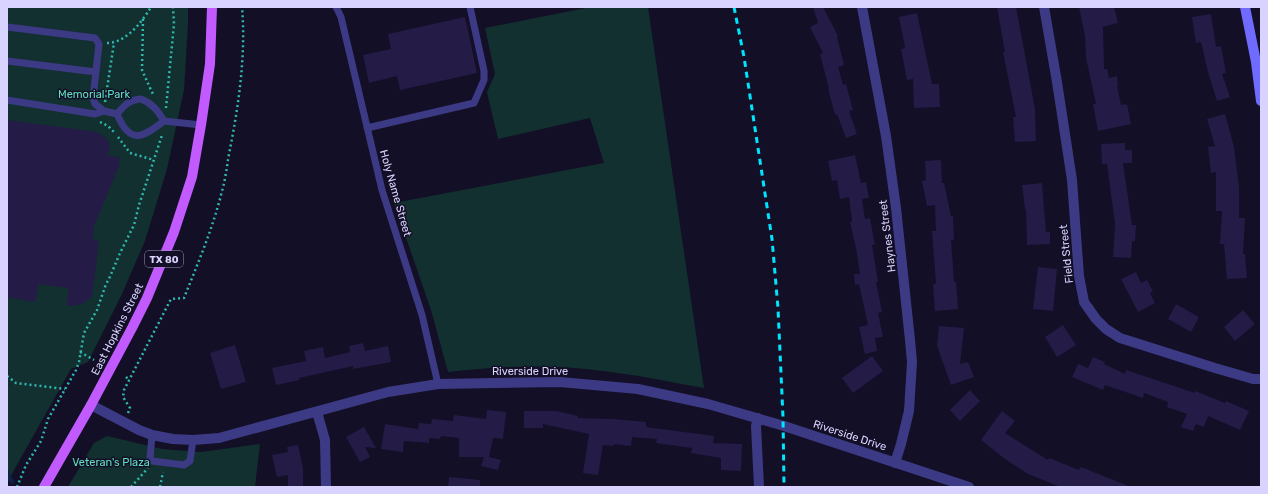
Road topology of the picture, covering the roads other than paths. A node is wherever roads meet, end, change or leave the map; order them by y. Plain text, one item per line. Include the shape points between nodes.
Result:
1 (212, 7) edge
2 (336, 7) edge
3 (470, 7) edge
4 (862, 7) edge
5 (1044, 7) edge
6 (1245, 7) edge
7 (7, 27) edge
8 (7, 60) edge
9 (96, 72) junction
10 (7, 100) edge
11 (1261, 101) edge
12 (104, 111) junction
13 (117, 114) junction
14 (164, 121) junction
15 (201, 125) junction
16 (367, 128) junction
17 (1261, 379) edge
18 (438, 384) junction
19 (91, 406) junction
20 (317, 412) junction
21 (758, 418) junction
22 (152, 435) junction
23 (193, 440) junction
24 (895, 463) junction
25 (44, 487) edge
26 (326, 487) edge
27 (759, 487) edge
28 (969, 487) edge

1 - 15 main road, East Hopkins Street / TX 80 via 210,64
2 - 16 lane, Holy Name Street via 341,17
3 - 16 lane via 484,70 484,80 474,103
4 - 24 street, Haynes Street via 886,136 912,362 909,411
5 - 17 street, Field Street via 1072,180 1084,302 1106,329 1120,338 1215,368
6 - 11 street
7 - 9 lane via 95,38 99,44
8 - 9 lane
9 - 12 lane via 93,98 95,104
10 - 12 lane via 96,114
12 - 13 lane
13 - 14 lane via 133,100 141,99 152,104
13 - 14 lane via 128,132 139,136
14 - 15 lane
15 - 19 main road, East Hopkins Street / TX 80 via 192,177 174,232 147,298
16 - 18 lane, Holy Name Street via 382,190 422,315
18 - 20 street, Riverside Drive via 388,392
18 - 21 street, Riverside Drive via 560,382 638,389
19 - 22 street, Riverside Drive
19 - 25 main road, East Hopkins Street / TX 80
20 - 23 street, Riverside Drive via 219,438
20 - 26 street via 325,440
21 - 24 street, Riverside Drive
21 - 27 street via 756,426
22 - 23 street, Riverside Drive
22 - 23 lane via 152,461 184,465 190,461
24 - 28 street, Riverside Drive

